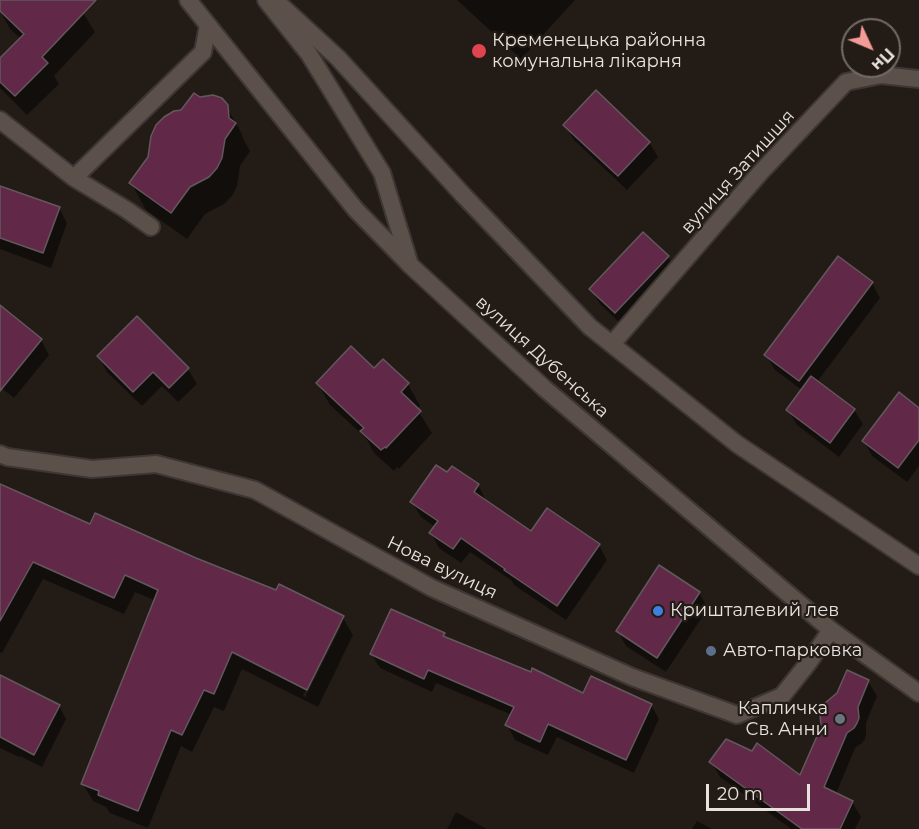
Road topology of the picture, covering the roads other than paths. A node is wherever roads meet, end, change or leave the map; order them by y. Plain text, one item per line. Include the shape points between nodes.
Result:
1 (188, 0) edge
2 (266, 0) edge
3 (274, 0) edge
4 (208, 25) junction
5 (919, 79) edge
6 (0, 120) edge
7 (74, 178) junction
8 (151, 227) dead end
9 (410, 265) junction
10 (612, 344) junction
11 (0, 454) edge
12 (919, 566) edge
13 (831, 630) junction
14 (919, 693) edge

1 - 4 street, вулиця Дубенська
2 - 9 street via 309,54 382,173
3 - 10 street via 338,58 465,197 590,327
4 - 7 street via 203,52
4 - 9 street, вулиця Дубенська via 356,210
5 - 10 street, вулиця Затишшя via 880,75 846,82 760,173
6 - 7 street
7 - 8 street
9 - 13 street, вулиця Дубенська via 544,388
10 - 12 street via 737,444
11 - 13 street, Нова вулиця via 92,469 156,464 255,490 432,588 632,677 737,715 782,696
13 - 14 street, вулиця Дубенська

